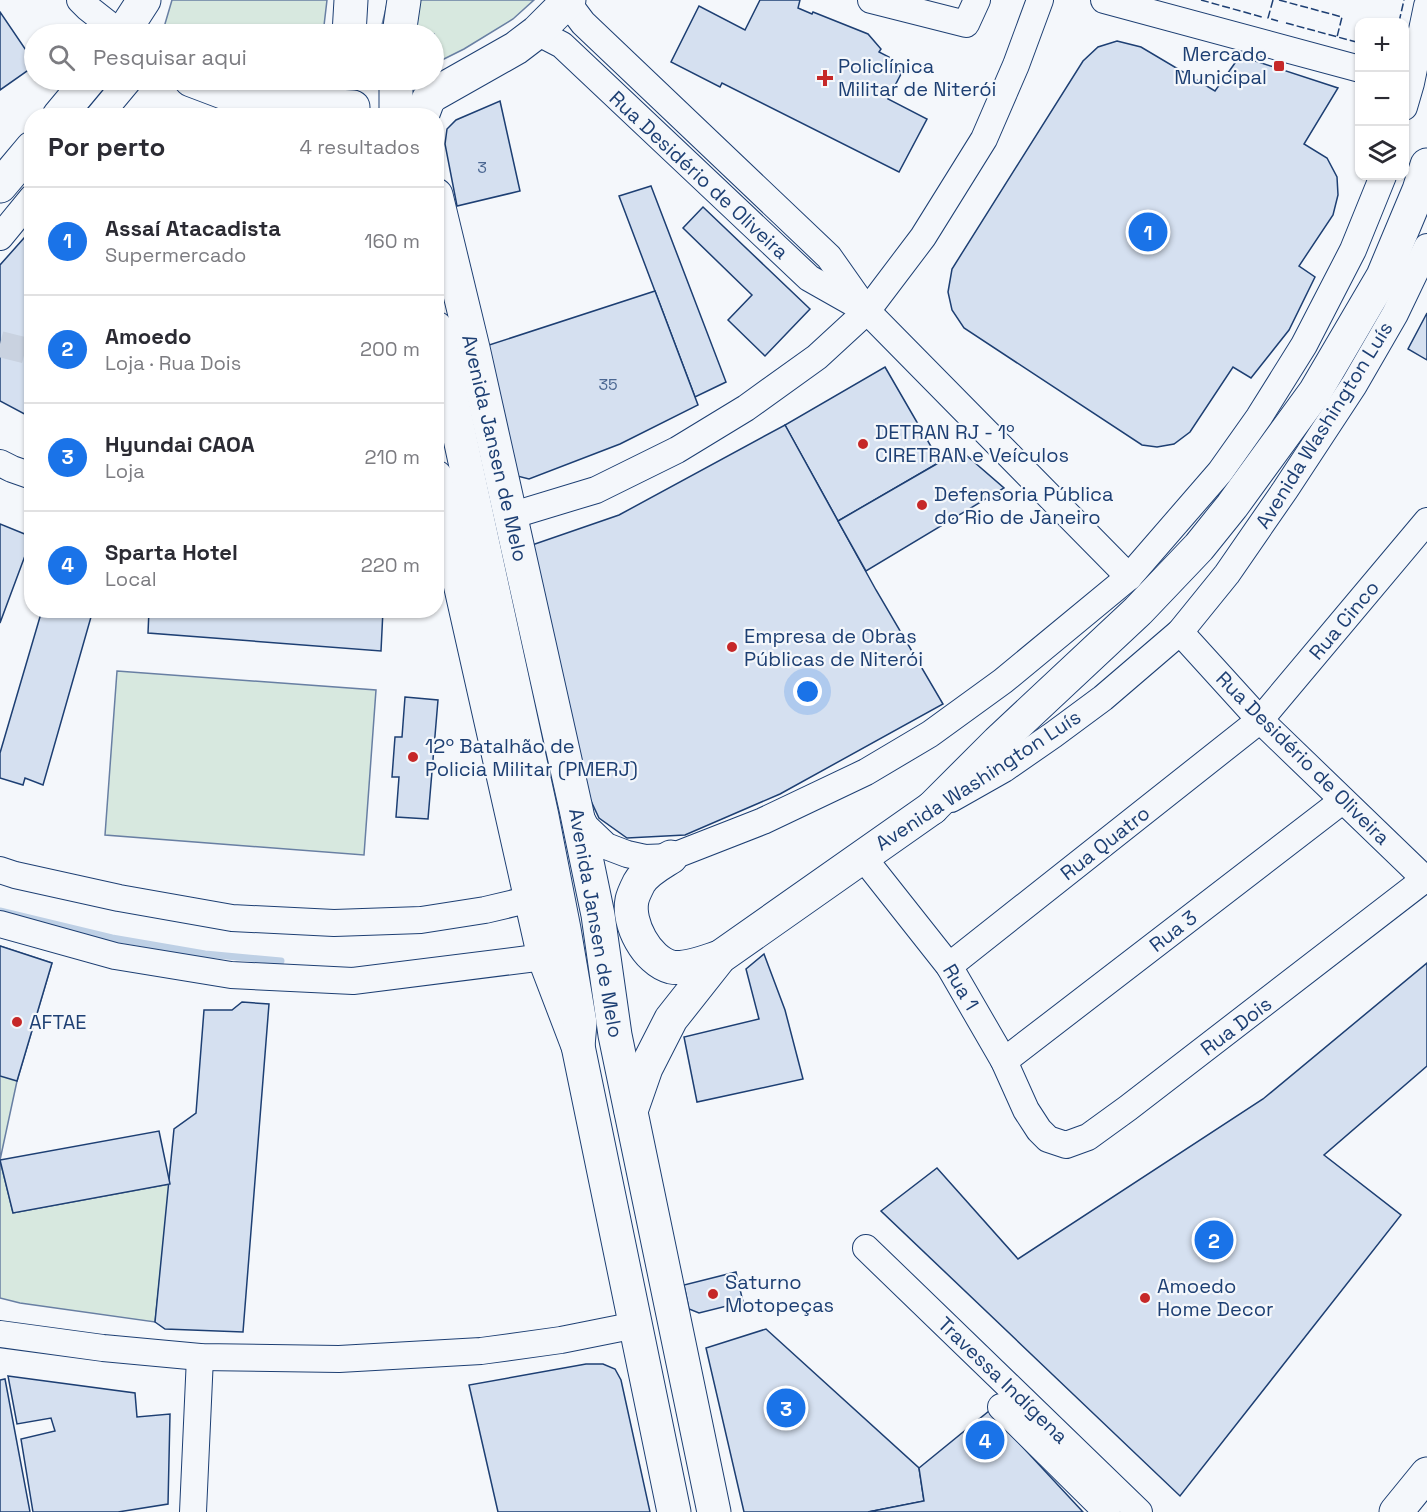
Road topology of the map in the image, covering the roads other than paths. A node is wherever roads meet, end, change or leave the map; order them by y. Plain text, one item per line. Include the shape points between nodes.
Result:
1 (80, 0) edge
2 (351, 0) edge
3 (404, 0) edge
4 (569, 0) edge
5 (871, 0) edge
6 (977, 0) edge
7 (1040, 0) edge
8 (1104, 0) edge
9 (144, 2) edge
10 (1427, 6) edge
11 (109, 24) edge
12 (129, 24) edge
13 (350, 24) edge
14 (400, 24) edge
15 (537, 32) junction
16 (1355, 68) edge
17 (444, 88) edge
18 (1412, 89) edge
19 (81, 90) edge
20 (121, 90) edge
21 (217, 90) edge
22 (396, 90) edge
23 (441, 90) edge
24 (352, 101) edge
25 (66, 108) edge
26 (106, 108) edge
27 (396, 108) edge
28 (425, 108) edge
29 (24, 158) edge
30 (1423, 178) edge
31 (1381, 180) edge
32 (0, 186) edge
33 (24, 208) edge
34 (0, 237) edge
35 (1427, 247) edge
36 (445, 257) edge
37 (867, 311) junction
38 (444, 365) edge
39 (0, 463) edge
40 (24, 474) edge
41 (510, 516) junction
42 (1427, 521) edge
43 (444, 534) edge
44 (1129, 577) junction
45 (1180, 632) junction
46 (1260, 720) junction
47 (1342, 801) junction
48 (932, 808) junction
49 (576, 809) junction
50 (862, 856) junction
51 (671, 857) junction
52 (0, 870) edge
53 (1426, 880) edge
54 (531, 899) junction
55 (0, 924) edge
56 (544, 957) junction
57 (720, 957) junction
58 (949, 966) junction
59 (578, 1046) junction
60 (1004, 1061) junction
61 (631, 1112) junction
62 (1039, 1130) joint
63 (866, 1248) dead end
64 (636, 1325) junction
65 (0, 1334) edge
66 (200, 1357) junction
67 (1001, 1407) dead end
68 (1427, 1474) edge
69 (193, 1512) edge
70 (674, 1512) edge
71 (714, 1512) edge
72 (1107, 1512) edge
73 (1139, 1512) edge
74 (1396, 1512) edge

1 - 11 street
2 - 13 main road
3 - 14 main road
4 - 15 main road
4 - 37 street, Rua Desidério de Oliveira via 583,23 829,257
5 - 6 street via 966,24
7 - 37 street via 984,139 923,237
8 - 16 street
9 - 12 main road
10 - 18 street
15 - 17 main road
15 - 37 street, Rua Desidério de Oliveira via 562,45 809,278
19 - 25 main road
20 - 26 street
21 - 24 main road via 267,102
22 - 27 main road
23 - 28 main road
29 - 32 main road
30 - 48 main road via 1383,276 1333,363 1232,507 1138,611
31 - 44 street via 1348,261 1305,345 1265,408 1220,472
33 - 34 street
35 - 45 street, Avenida Washington Luís via 1395,314 1354,385 1227,574
36 - 41 main road, Avenida Jansen de Melo
37 - 41 street via 817,357 746,408 677,450 596,489
37 - 44 street, Rua Desidério de Oliveira
38 - 59 main road via 542,816 580,1023
39 - 40 street
41 - 49 main road, Avenida Jansen de Melo
42 - 46 street, Rua Cinco
43 - 54 main road, Avenida Jansen de Melo
44 - 51 street via 1003,681 930,734 866,772 763,821
45 - 46 street, Rua Desidério de Oliveira
45 - 48 street, Avenida Washington Luís via 1053,735 1004,769
46 - 47 street, Rua Desidério de Oliveira
46 - 58 street, Rua Quatro
47 - 53 street, Rua Desidério de Oliveira
47 - 60 street, Rua 3
48 - 50 main road, Avenida Washington Luís
49 - 51 street via 586,827 606,846 645,858
49 - 61 main road, Avenida Jansen de Melo
50 - 57 main road, Avenida Washington Luís
50 - 58 street, Rua 1
51 - 57 main road via 639,882 632,900 632,920 638,935 656,959 671,967 693,966
52 - 54 street via 118,898 232,918 334,924 421,920
53 - 62 street, Rua Dois via 1088,1137 1065,1145 1048,1139
54 - 56 main road, Avenida Jansen de Melo
55 - 56 street via 115,956 231,975 353,981
56 - 59 main road, Avenida Jansen de Melo
57 - 61 main road, Avenida Washington Luís via 671,1019 646,1068
58 - 60 street, Rua 1
59 - 64 main road, Avenida Jansen de Melo
60 - 62 street, Rua 1
61 - 71 main road, Avenida Jansen de Melo
63 - 73 street, Travessa Indígena
64 - 66 street via 481,1351 339,1359
64 - 70 main road, Avenida Jansen de Melo
65 - 66 street
66 - 69 street
67 - 72 street
68 - 74 main road

